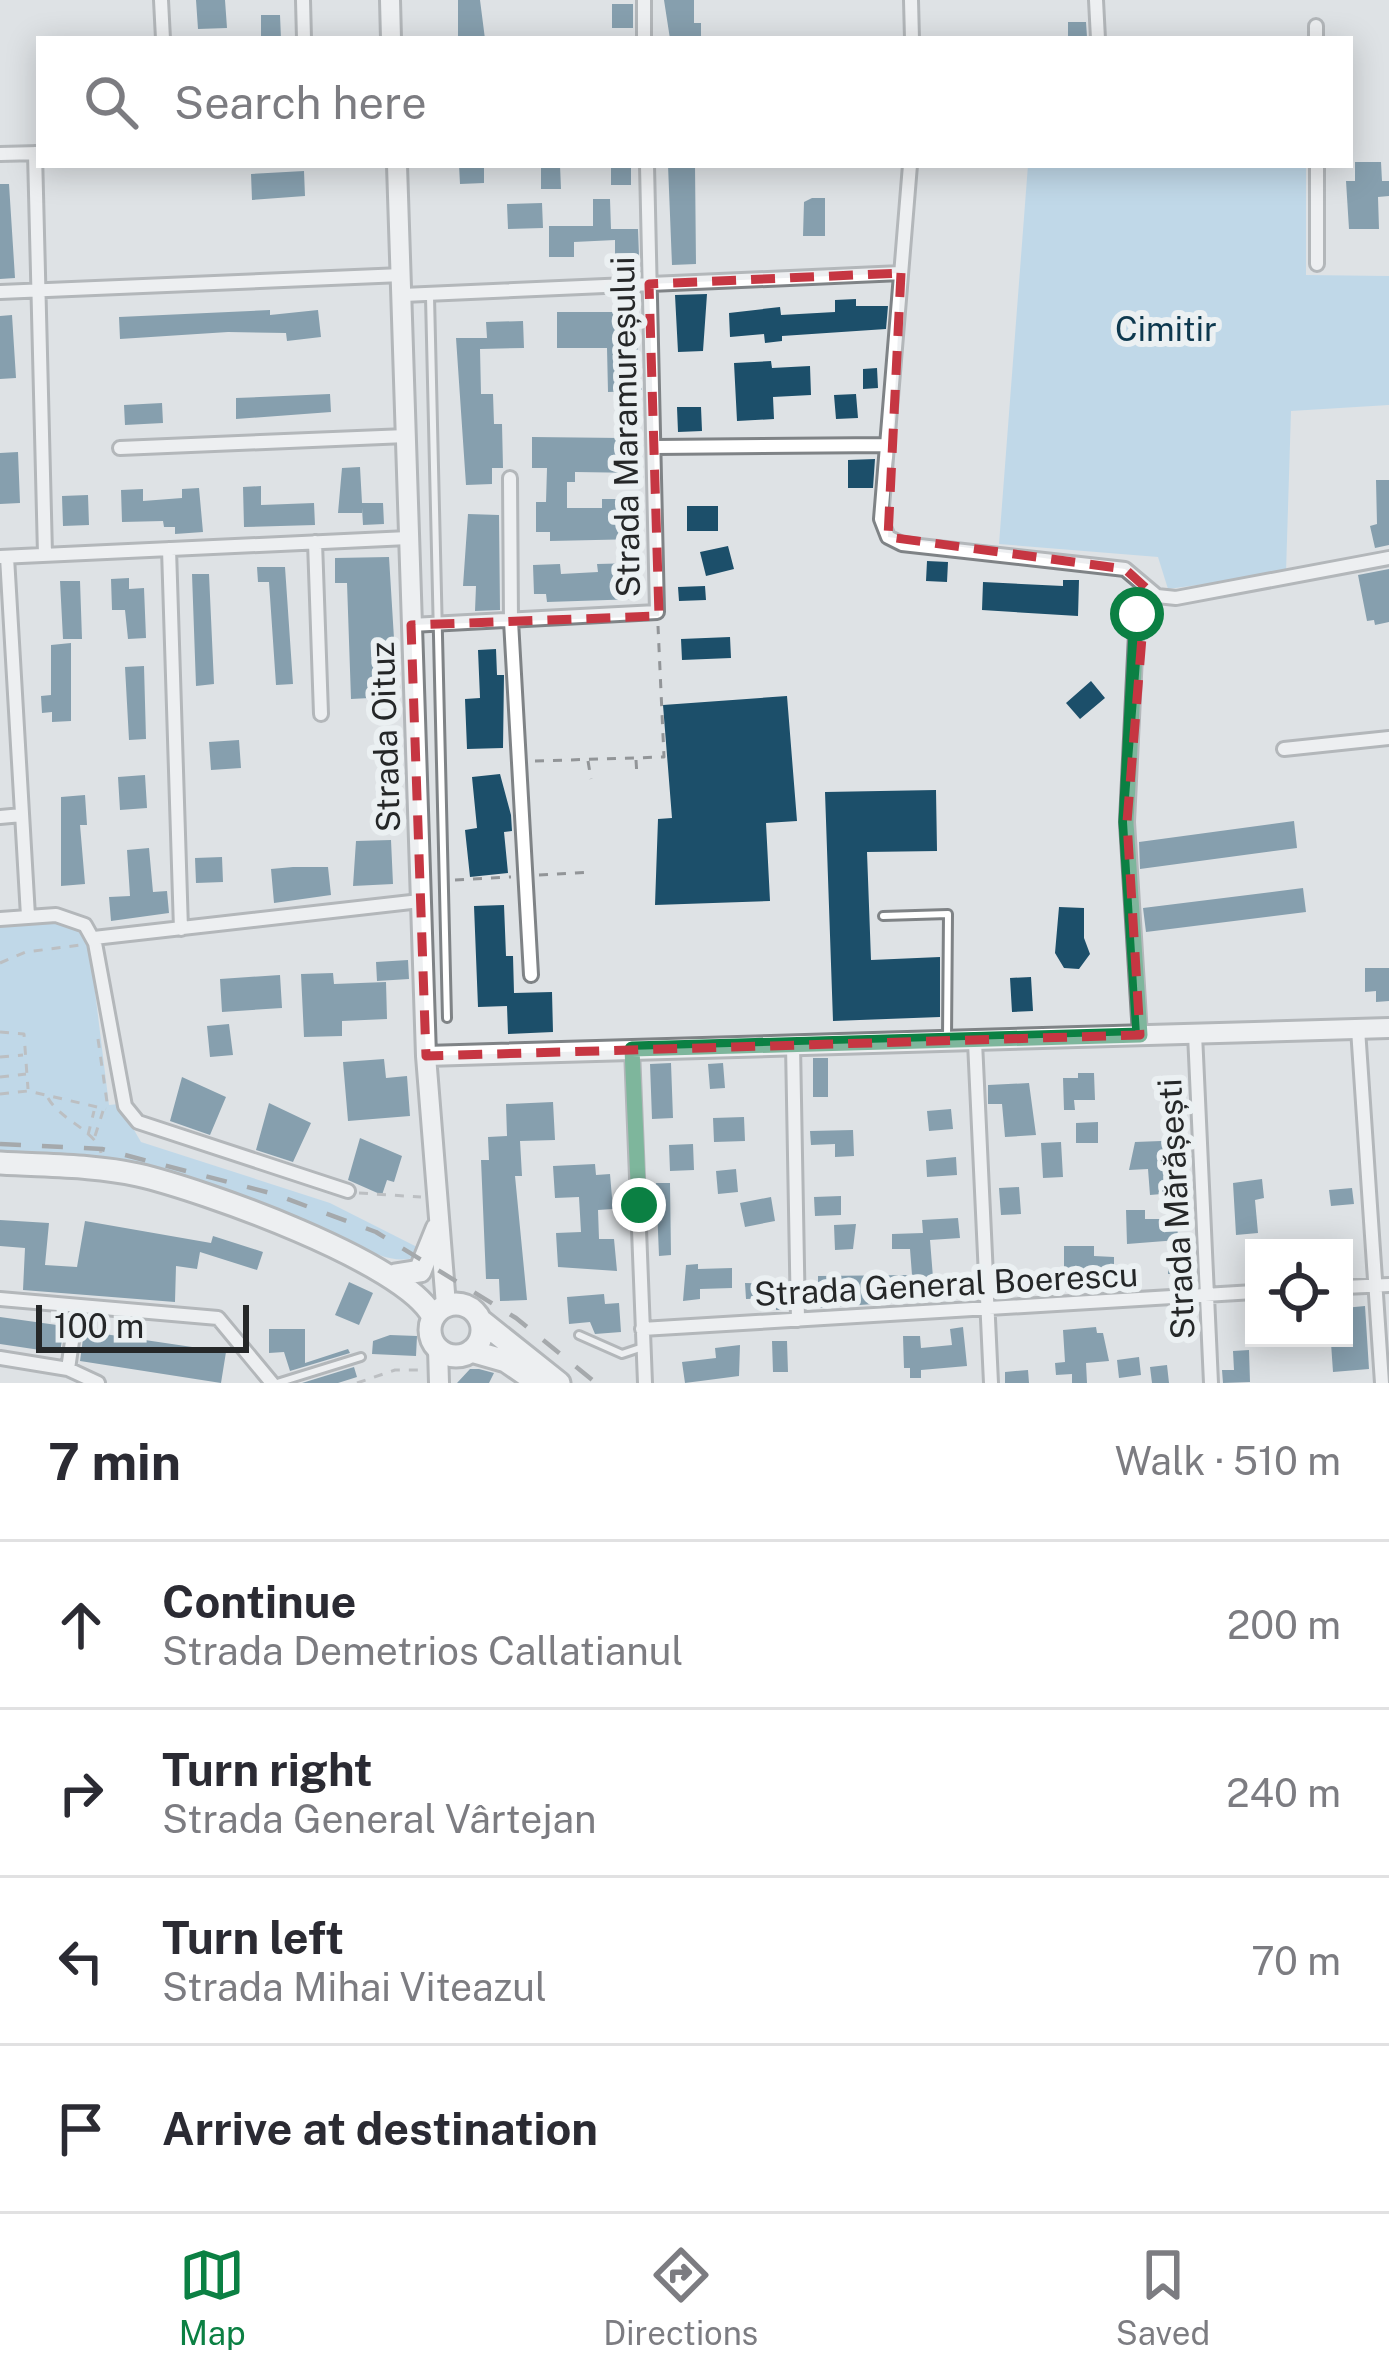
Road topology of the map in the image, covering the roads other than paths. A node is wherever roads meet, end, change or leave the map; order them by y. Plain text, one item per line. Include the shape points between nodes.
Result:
1 (161, 0) edge
2 (303, 0) edge
3 (390, 0) edge
4 (644, 0) edge
5 (911, 0) edge
6 (1096, 0) edge
7 (163, 36) edge
8 (304, 36) edge
9 (391, 36) edge
10 (644, 36) edge
11 (912, 36) edge
12 (1098, 36) edge
13 (36, 153) edge
14 (0, 154) edge
15 (37, 168) edge
16 (397, 168) edge
17 (647, 168) edge
18 (910, 168) edge
19 (1317, 168) edge
20 (1317, 264) dead end
21 (901, 273) junction
22 (650, 284) junction
23 (402, 285) junction
24 (38, 290) junction
25 (0, 292) edge
26 (430, 294) junction
27 (406, 436) junction
28 (887, 445) junction
29 (655, 447) junction
30 (120, 448) dead end
31 (511, 478) dead end
32 (408, 538) junction
33 (315, 542) junction
34 (169, 549) junction
35 (44, 554) junction
36 (3, 557) edge
37 (1389, 558) edge
38 (1146, 589) junction
39 (511, 621) junction
40 (437, 624) junction
41 (411, 625) junction
42 (321, 714) dead end
43 (1389, 738) edge
44 (1284, 749) dead end
45 (22, 815) junction
46 (0, 817) edge
47 (420, 901) junction
48 (28, 916) junction
49 (883, 916) dead end
50 (0, 919) edge
51 (181, 929) junction
52 (94, 941) junction
53 (531, 975) dead end
54 (447, 1018) dead end
55 (1389, 1028) edge
56 (1358, 1029) junction
57 (1195, 1034) junction
58 (1140, 1035) junction
59 (947, 1042) junction
60 (975, 1042) junction
61 (793, 1045) junction
62 (632, 1049) junction
63 (426, 1056) junction
64 (0, 1163) edge
65 (348, 1191) road end
66 (437, 1229) junction
67 (386, 1272) junction
68 (1382, 1285) edge
69 (1245, 1293) edge
70 (1208, 1295) junction
71 (0, 1299) edge
72 (77, 1307) junction
73 (987, 1309) junction
74 (440, 1311) junction
75 (798, 1319) junction
76 (480, 1320) junction
77 (642, 1329) junction
78 (579, 1335) dead end
79 (643, 1347) junction
80 (470, 1352) junction
81 (361, 1357) dead end
82 (0, 1358) edge
83 (438, 1367) edge
84 (68, 1369) junction
85 (98, 1383) edge
86 (274, 1383) edge
87 (538, 1383) edge
88 (559, 1383) edge
89 (645, 1383) edge
90 (991, 1383) edge
91 (1210, 1383) edge
92 (1382, 1383) edge

1 - 7 street
2 - 8 street
3 - 9 main road
4 - 10 street
5 - 11 street
6 - 12 street
13 - 14 street
15 - 24 street
16 - 23 main road, Strada Oituz
17 - 22 street, Strada Maramureșului
18 - 21 street
19 - 20 street
21 - 22 street
21 - 28 street
22 - 26 street
22 - 29 street, Strada Maramureșului
23 - 24 street
23 - 26 street
23 - 27 main road, Strada Oituz
24 - 25 street
24 - 35 street
26 - 40 lane
27 - 30 street
27 - 32 main road, Strada Oituz
28 - 29 street
28 - 38 street via 881,519 888,537 1125,569
29 - 39 street, Strada Maramureșului via 657,612
31 - 39 street
32 - 33 street
32 - 41 main road, Strada Oituz
33 - 34 street
33 - 42 street
34 - 35 street
34 - 51 street
35 - 36 street
36 - 45 street
37 - 38 street via 1176,598
38 - 58 street via 1137,614 1126,822
39 - 40 street, Strada Maramureșului
39 - 53 street
40 - 41 street, Strada Maramureșului
40 - 54 lane
41 - 47 main road, Strada Oituz
43 - 44 street
45 - 46 street
45 - 48 street
47 - 51 street
47 - 63 main road, Strada Oituz
48 - 50 street
48 - 52 street via 77,919
49 - 59 lane via 948,914
51 - 52 street
52 - 65 street via 125,1106 138,1122
55 - 56 main road
56 - 57 main road
56 - 68 street
57 - 58 main road
57 - 70 street, Strada Mărășești
58 - 60 main road
59 - 60 main road
59 - 61 main road
60 - 73 street
61 - 62 main road
61 - 75 street
62 - 63 main road
62 - 77 street
63 - 66 main road, Strada Oituz
64 - 67 main road via 100,1169 178,1186
66 - 67 main road via 420,1271
66 - 74 main road, Strada Oituz
67 - 74 main road
68 - 92 street
69 - 70 street, Strada General Boerescu
70 - 73 street, Strada General Boerescu
70 - 91 street, Strada Mărășești
71 - 72 street
72 - 84 street
72 - 86 street via 218,1318
73 - 75 street, Strada General Boerescu
73 - 90 street
74 - 76 main road via 466,1306
74 - 83 main road via 430,1330
75 - 77 street, Strada General Boerescu
76 - 80 main road via 481,1337
76 - 88 main road
77 - 79 street
78 - 79 lane via 622,1354
79 - 89 street
80 - 83 main road
80 - 87 main road via 506,1360
81 - 86 lane
82 - 84 street
84 - 85 street

